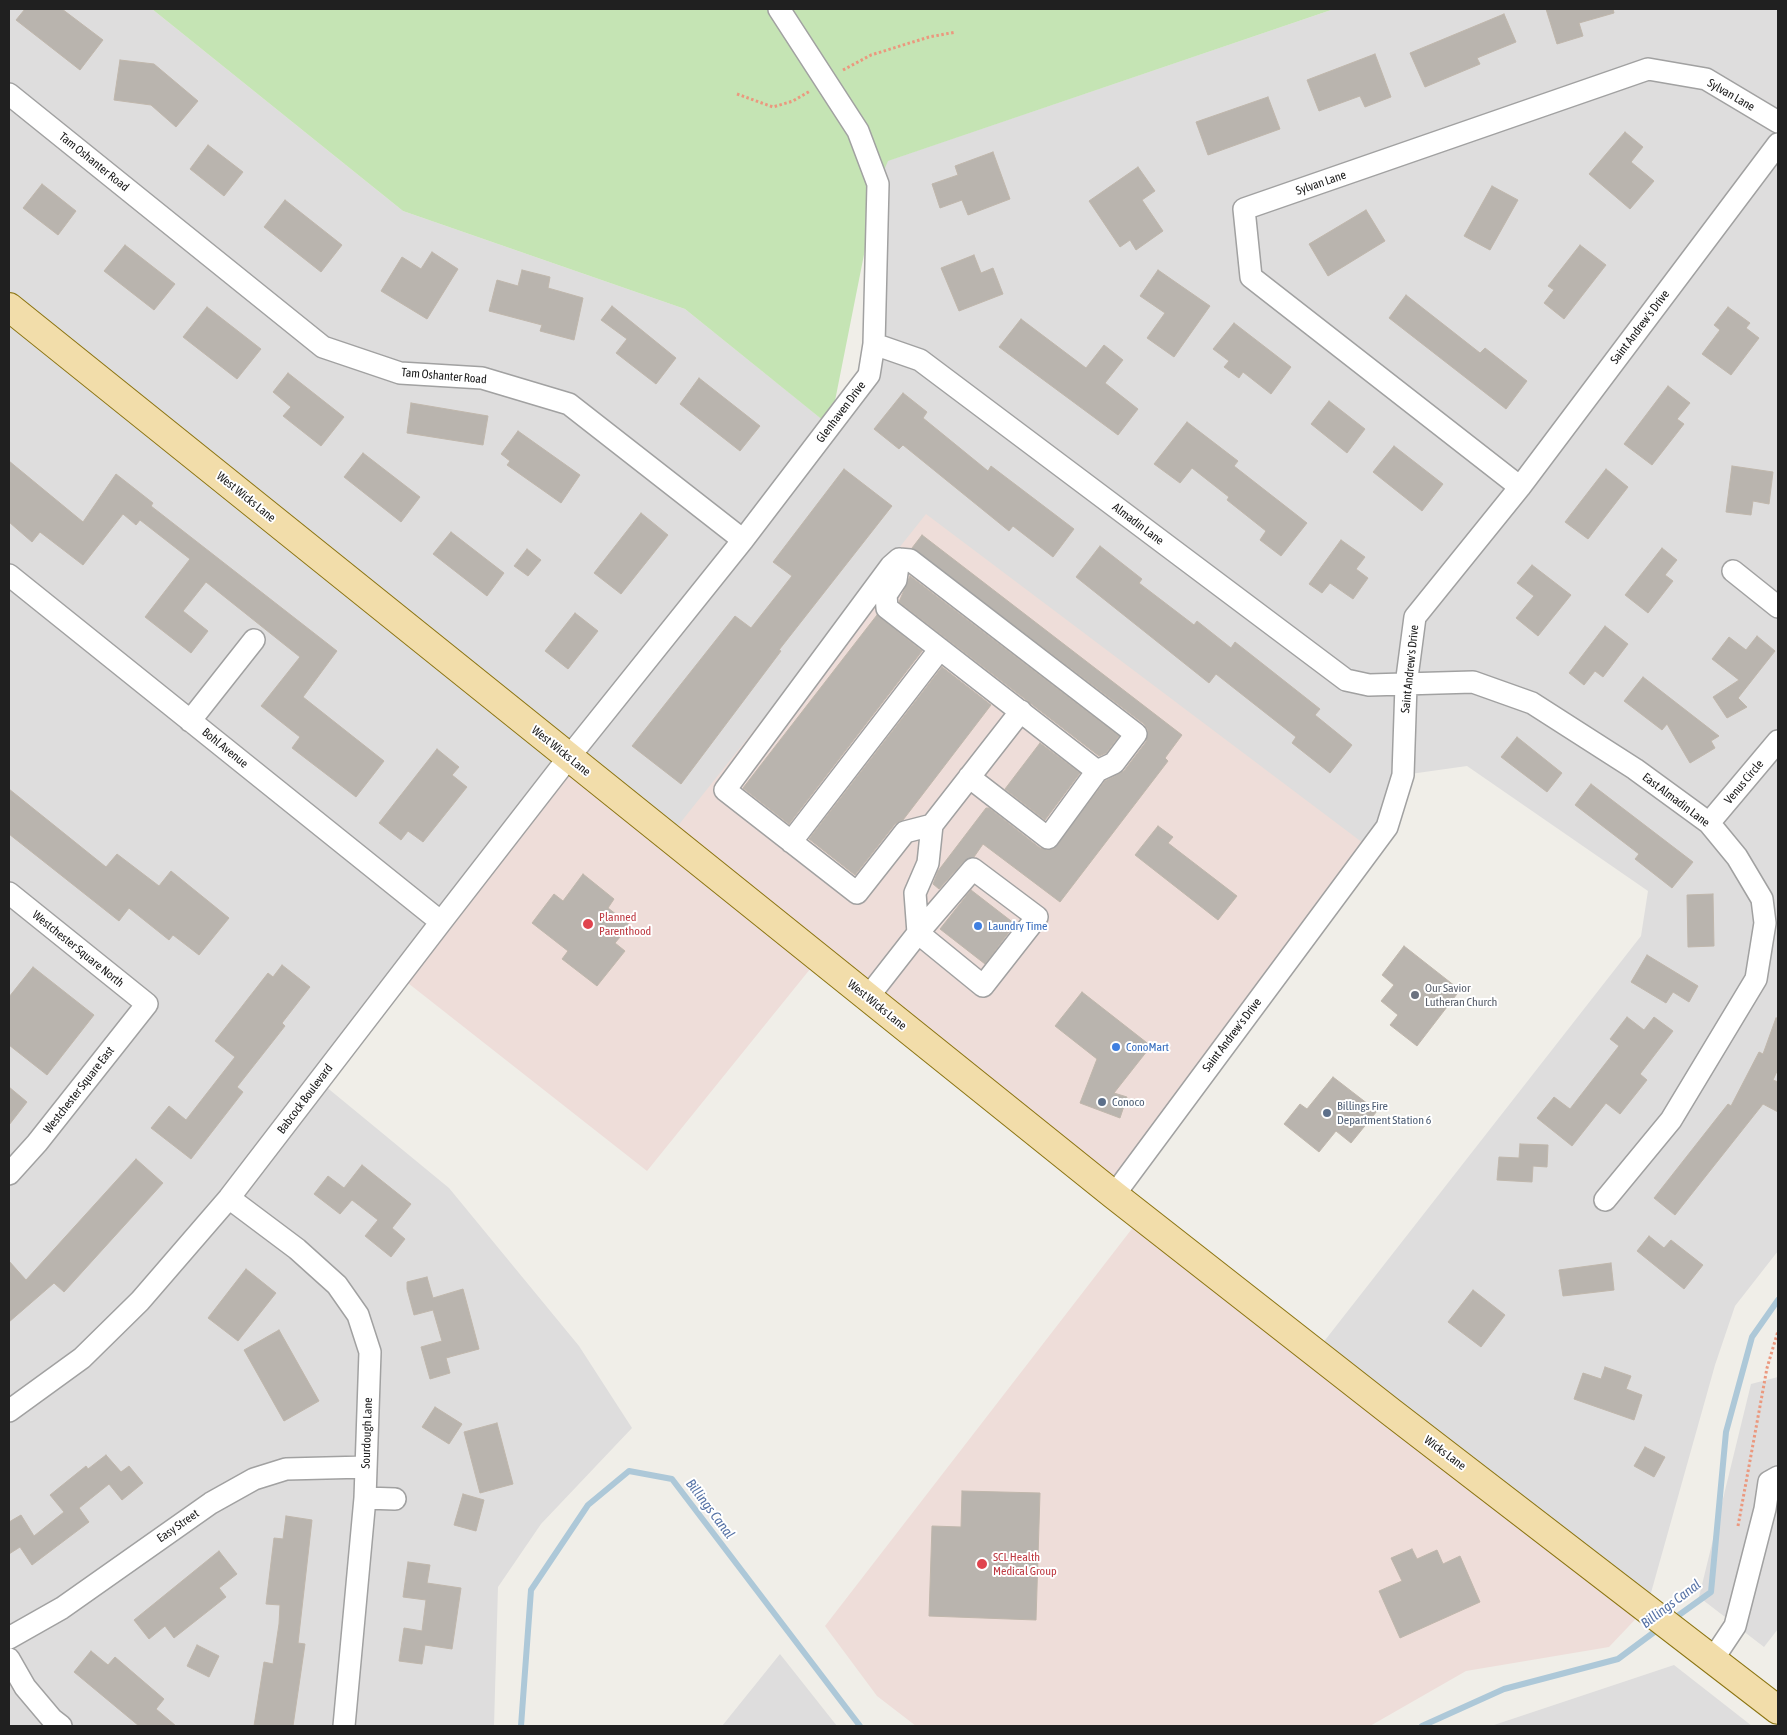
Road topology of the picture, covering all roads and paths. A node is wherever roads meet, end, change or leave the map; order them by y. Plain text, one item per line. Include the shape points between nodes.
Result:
1 (779, 9) edge
2 (9, 94) edge
3 (1778, 122) edge
4 (1778, 144) edge
5 (9, 308) edge
6 (874, 344) junction
7 (1520, 487) junction
8 (743, 540) junction
9 (899, 559) junction
10 (1734, 571) dead end
11 (9, 575) edge
12 (1778, 607) edge
13 (254, 640) dead end
14 (940, 649) junction
15 (1406, 685) junction
16 (1021, 711) junction
17 (190, 721) junction
18 (1778, 741) edge
19 (569, 757) junction
20 (1098, 771) junction
21 (969, 777) junction
22 (1709, 823) junction
23 (932, 825) junction
24 (791, 842) junction
25 (9, 893) edge
26 (441, 922) junction
27 (918, 933) junction
28 (868, 997) junction
29 (147, 1004) joint
30 (9, 1174) edge
31 (1114, 1195) junction
32 (230, 1198) junction
33 (1605, 1200) dead end
34 (9, 1411) edge
35 (366, 1467) junction
36 (1778, 1477) edge
37 (365, 1498) junction
38 (395, 1499) dead end
39 (9, 1638) edge
40 (9, 1659) edge
41 (1713, 1659) junction
42 (1778, 1710) edge
43 (61, 1726) edge
44 (344, 1726) edge

1 - 6 street, Glenhaven Drive via 858,132 878,184
2 - 8 street, Tam Oshanter Road via 323,347 400,373 482,378 569,404
3 - 7 street, Sylvan Lane via 1706,79 1648,69 1244,210 1251,278
4 - 7 street, Saint Andrew's Drive
5 - 19 main road, West Wicks Lane
6 - 8 street, Glenhaven Drive via 869,375
6 - 15 street, Almadin Lane via 920,360 1346,680 1369,685
7 - 15 street, Saint Andrew's Drive via 1415,618
8 - 19 street, Glenhaven Drive
9 - 14 street via 896,580 886,595 888,608
9 - 20 street via 910,560 1136,734 1114,763
9 - 24 street via 725,790
10 - 12 street
11 - 17 street, Bohl Avenue
13 - 17 street
14 - 16 street
14 - 24 street
15 - 22 street, East Almadin Lane via 1473,682 1532,704 1635,769
15 - 31 street, Saint Andrew's Drive via 1403,775 1387,827
16 - 20 street
16 - 21 street
17 - 26 street, Bohl Avenue
18 - 22 street, Venus Circle
19 - 26 street, Babcock Boulevard
19 - 28 main road, West Wicks Lane
20 - 21 street via 1048,838
21 - 23 street
22 - 33 street, East Almadin Lane via 1737,857 1762,899 1765,923 1756,979 1671,1120
23 - 24 street via 905,832 856,893
23 - 27 street via 928,863 915,893
25 - 29 street, Westchester Square North
26 - 32 street, Babcock Boulevard
27 - 27 street via 983,986 1037,917 973,869
27 - 28 street
28 - 31 main road, West Wicks Lane
29 - 30 street, Westchester Square East via 38,1143
31 - 41 main road, Wicks Lane
32 - 34 street, Babcock Boulevard via 140,1301 88,1352
32 - 35 street, Sourdough Lane via 337,1284 358,1315 370,1352
35 - 37 street, Sourdough Lane
35 - 39 street, Easy Street via 286,1469 254,1479 211,1503 62,1608
36 - 41 street via 1769,1482 1735,1626
37 - 38 street
37 - 44 street, Sourdough Lane
40 - 43 street via 25,1687
41 - 42 main road, Wicks Lane

